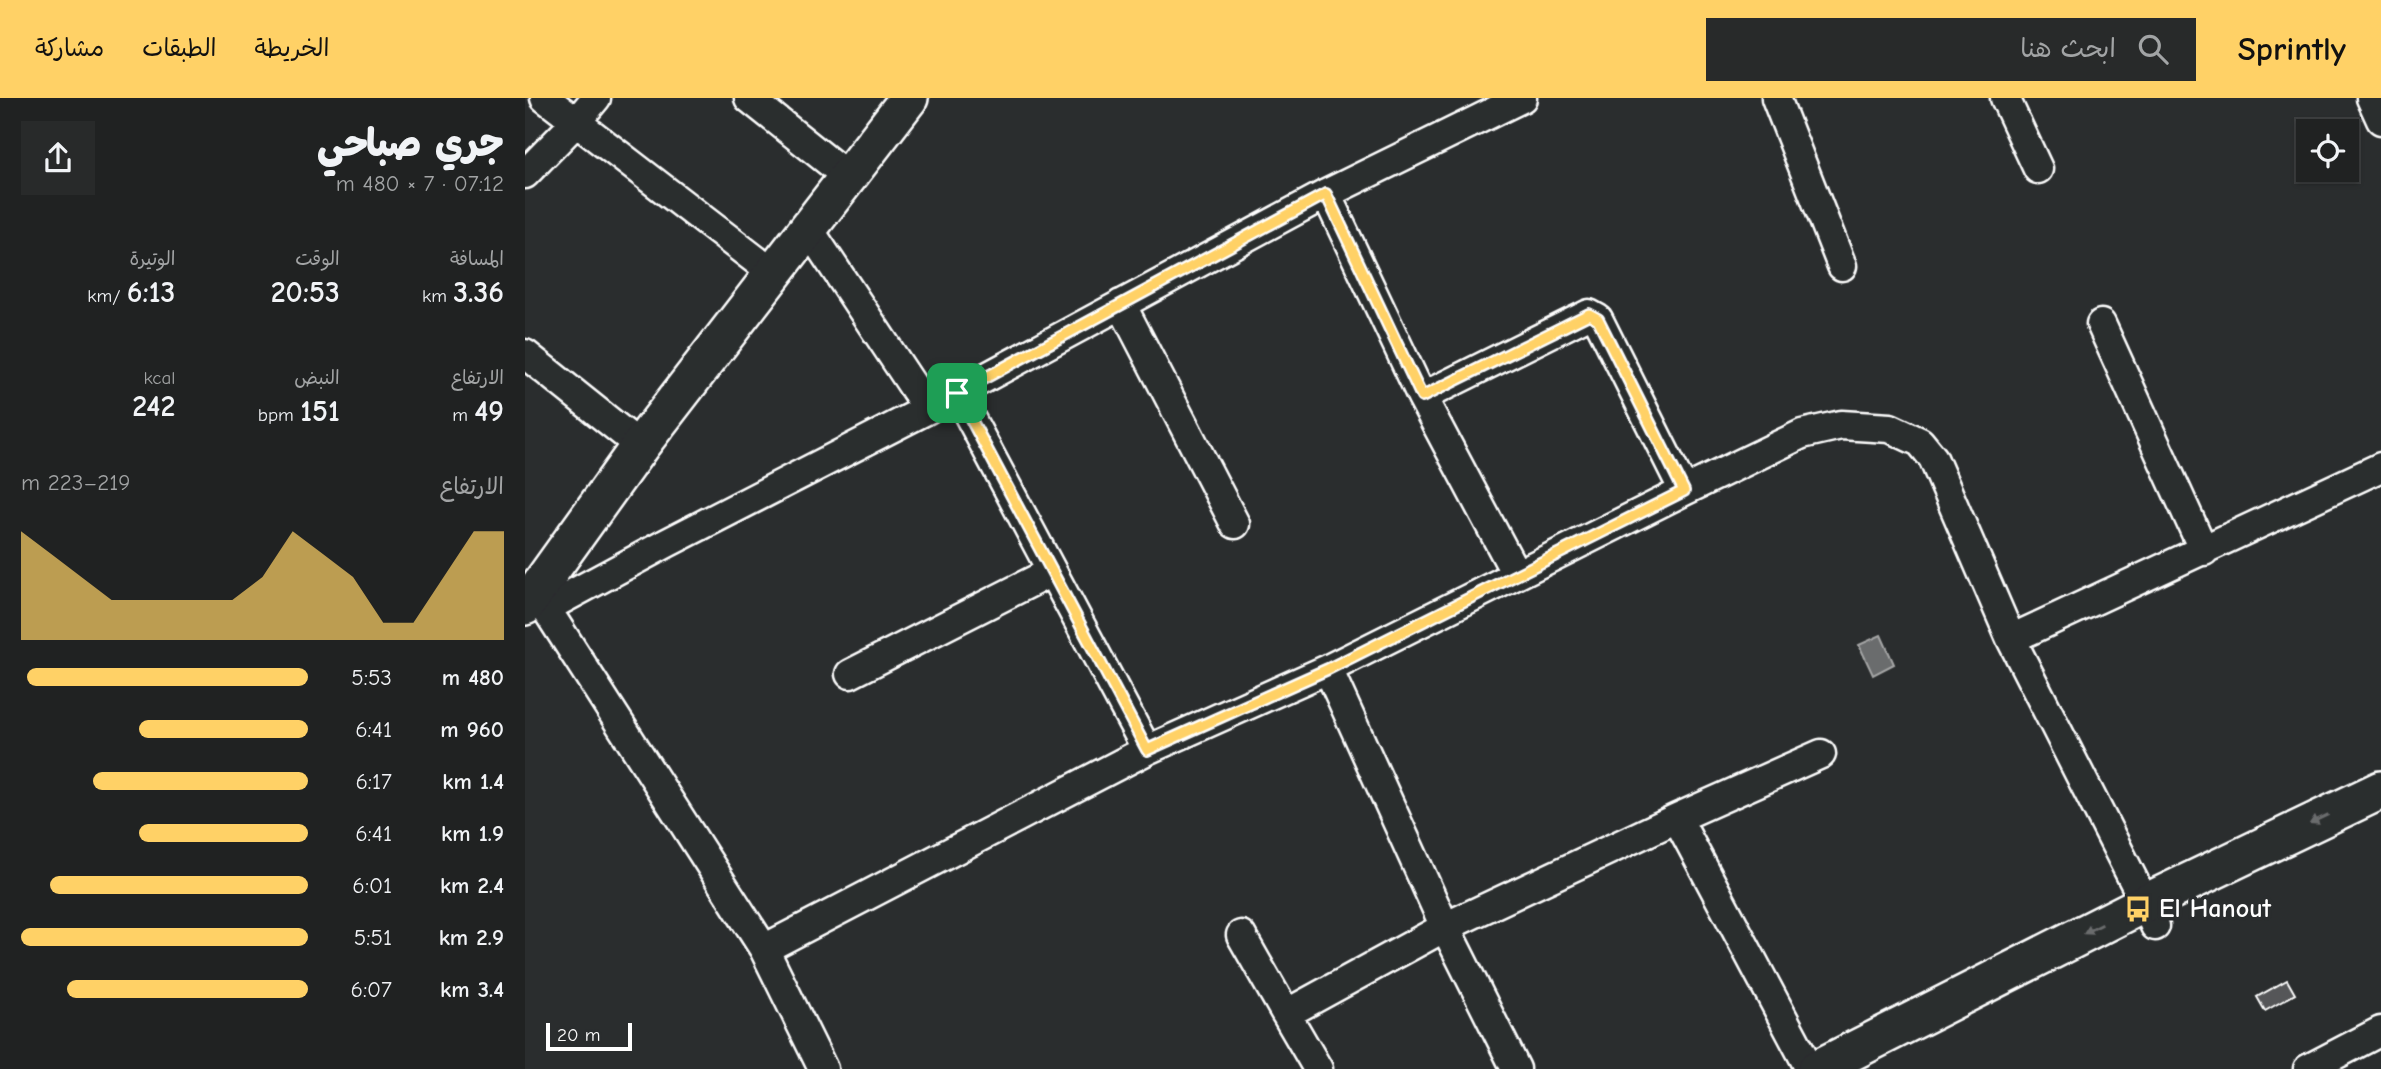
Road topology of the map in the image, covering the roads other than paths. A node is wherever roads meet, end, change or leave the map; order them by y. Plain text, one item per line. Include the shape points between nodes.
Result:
1 (545, 98) edge
2 (596, 98) edge
3 (749, 98) edge
4 (909, 98) edge
5 (1522, 98) edge
6 (1776, 98) edge
7 (2005, 98) edge
8 (2371, 98) edge
9 (2381, 120) edge
10 (576, 122) junction
11 (2038, 169) dead end
12 (525, 174) edge
13 (848, 177) junction
14 (1326, 194) junction
15 (809, 228) junction
16 (1842, 266) dead end
17 (774, 274) junction
18 (1121, 304) junction
19 (2101, 324) dead end
20 (525, 354) edge
21 (957, 393) junction
22 (1422, 397) junction
23 (928, 409) junction
24 (640, 446) junction
25 (2381, 467) edge
26 (1684, 491) junction
27 (1235, 524) dead end
28 (2204, 551) junction
29 (1051, 572) junction
30 (1516, 574) junction
31 (535, 602) edge
32 (2011, 639) junction
33 (1328, 669) junction
34 (850, 674) dead end
35 (1147, 750) junction
36 (1821, 754) dead end
37 (2381, 790) edge
38 (2381, 817) edge
39 (1677, 818) junction
40 (2150, 915) junction
41 (1445, 926) junction
42 (1241, 935) dead end
43 (764, 949) junction
44 (1286, 1014) junction
45 (2381, 1031) edge
46 (823, 1069) edge
47 (1318, 1069) edge
48 (1516, 1069) edge
49 (1810, 1069) edge
50 (1817, 1069) edge
51 (1867, 1069) edge
52 (2308, 1069) edge

1 - 10 street
2 - 10 street
3 - 13 street
4 - 13 main road
5 - 14 street
6 - 16 street
7 - 11 street
8 - 9 street
10 - 12 street
10 - 17 street
13 - 15 main road
14 - 18 street
14 - 22 street
15 - 17 main road
15 - 23 street
17 - 24 main road
18 - 21 street
18 - 27 street
19 - 28 street
20 - 24 street
21 - 23 street
21 - 29 street
22 - 26 street via 1593,315
22 - 30 street
23 - 31 street via 667,543
24 - 31 main road
25 - 28 street
26 - 30 street
26 - 32 street via 1802,434 1842,425 1891,428 1920,442 1933,458
28 - 32 street
29 - 34 street
29 - 35 street
30 - 33 street
31 - 43 street
32 - 40 street
33 - 35 street
33 - 41 street
35 - 43 street
36 - 39 street
37 -> 40 main road
38 - 40 main road
39 - 41 street
39 - 49 street
40 -> 50 main road
40 - 51 main road
41 - 44 street
41 - 48 street
42 - 44 street
43 - 46 street
44 - 47 street
45 - 52 street

